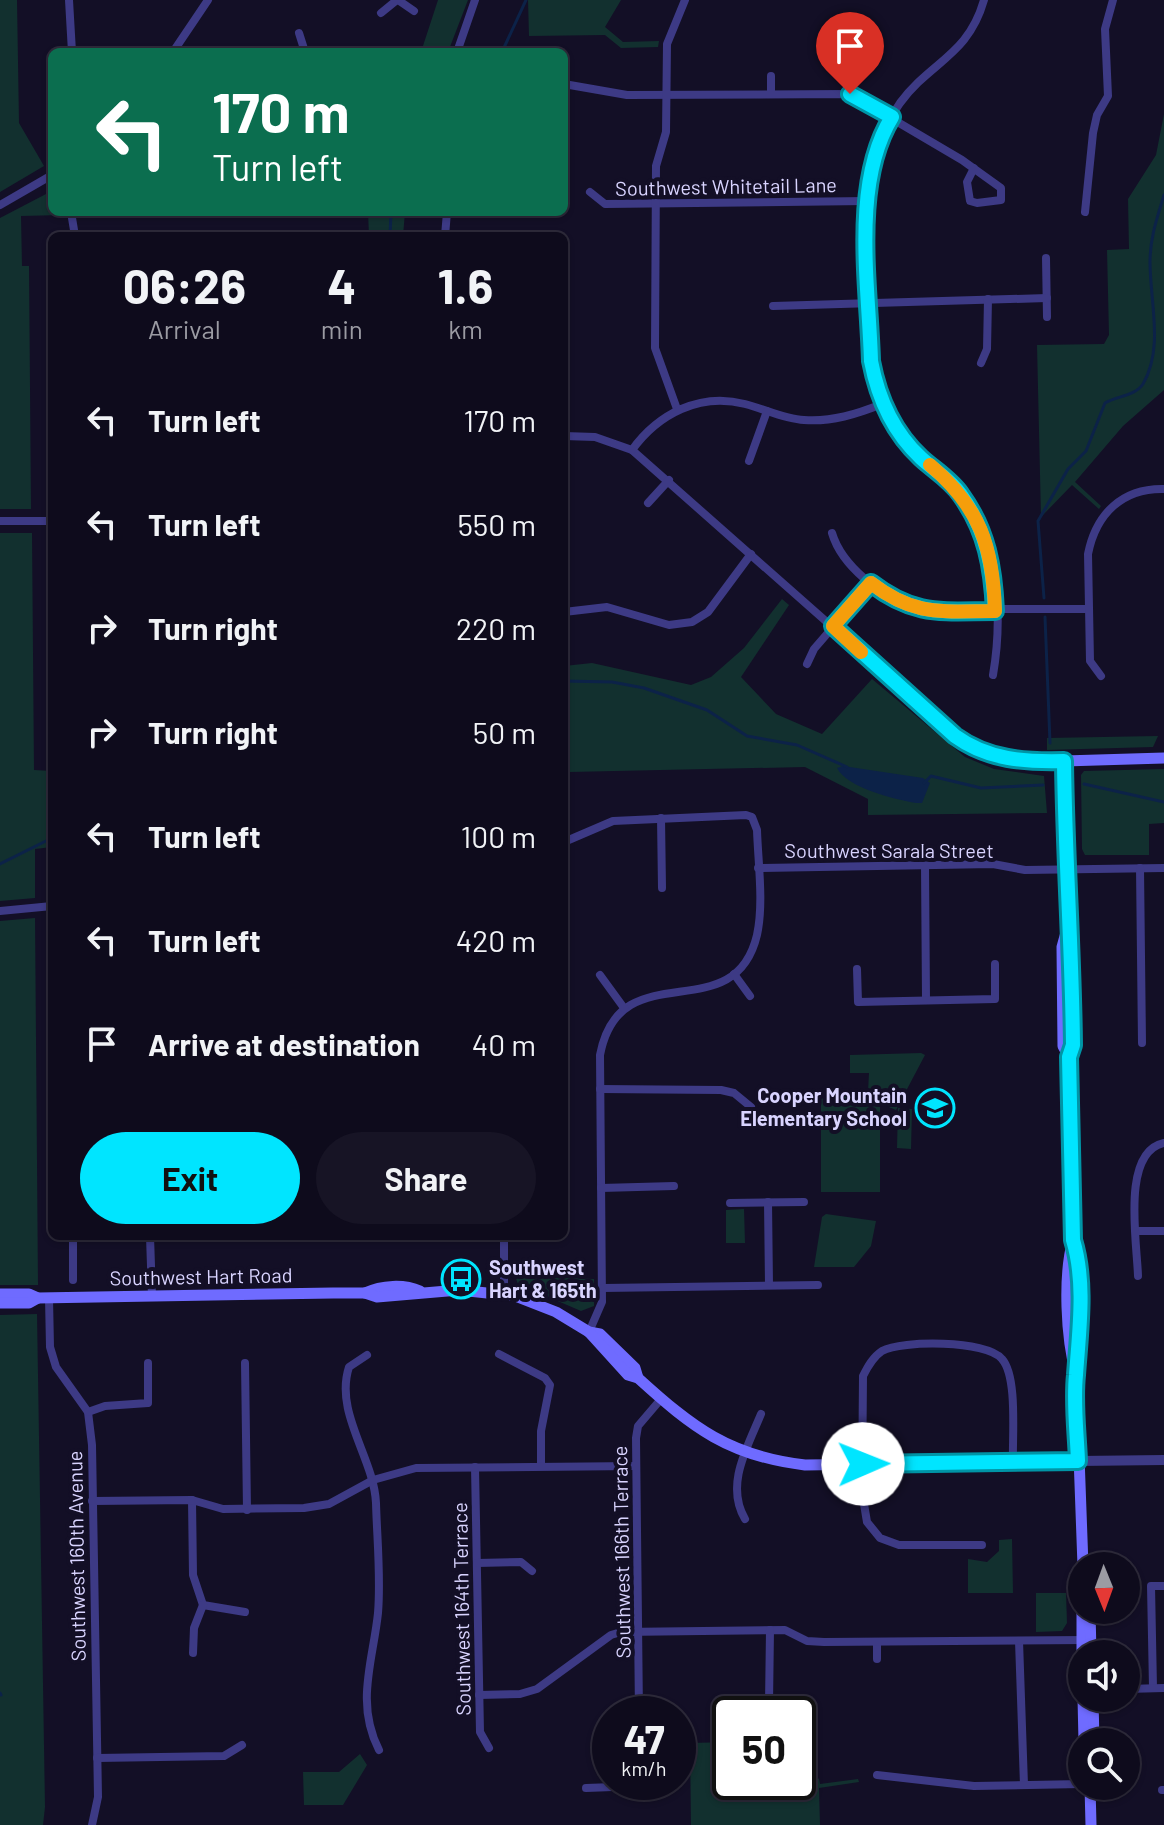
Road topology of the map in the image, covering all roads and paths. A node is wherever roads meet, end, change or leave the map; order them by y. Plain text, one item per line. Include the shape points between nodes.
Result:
1 (69, 0) edge
2 (208, 0) edge
3 (398, 0) edge
4 (475, 0) edge
5 (685, 0) edge
6 (984, 0) edge
7 (1113, 0) edge
8 (414, 11) dead end
9 (381, 13) dead end
10 (299, 33) dead end
11 (72, 48) edge
12 (176, 48) edge
13 (304, 48) edge
14 (458, 48) edge
15 (771, 76) dead end
16 (568, 85) edge
17 (771, 93) junction
18 (667, 94) junction
19 (892, 117) junction
20 (974, 168) junction
21 (48, 177) edge
22 (590, 192) dead end
23 (867, 201) junction
24 (655, 203) junction
25 (0, 205) edge
26 (1085, 212) dead end
27 (1046, 258) dead end
28 (1047, 298) junction
29 (988, 299) junction
30 (869, 302) junction
31 (773, 306) dead end
32 (1047, 317) dead end
33 (981, 363) dead end
34 (882, 404) junction
35 (677, 409) junction
36 (767, 411) junction
37 (568, 436) edge
38 (632, 450) junction
39 (749, 461) dead end
40 (669, 480) junction
41 (1164, 489) edge
42 (648, 503) dead end
43 (0, 521) edge
44 (48, 521) edge
45 (832, 533) dead end
46 (751, 554) junction
47 (871, 583) junction
48 (1089, 609) junction
49 (995, 611) junction
50 (568, 612) edge
51 (833, 626) junction
52 (807, 664) dead end
53 (993, 675) dead end
54 (1101, 676) dead end
55 (1164, 758) edge
56 (1064, 761) junction
57 (661, 818) junction
58 (568, 840) edge
59 (925, 866) junction
60 (758, 868) junction
61 (1140, 868) junction
62 (1164, 868) edge
63 (1066, 870) junction
64 (662, 888) dead end
65 (48, 906) edge
66 (0, 911) edge
67 (995, 964) dead end
68 (857, 969) dead end
69 (734, 974) junction
70 (600, 975) dead end
71 (750, 996) dead end
72 (926, 1000) junction
73 (624, 1008) junction
74 (1142, 1043) dead end
75 (600, 1089) junction
76 (751, 1107) dead end
77 (1164, 1143) edge
78 (674, 1186) dead end
79 (601, 1188) junction
80 (768, 1202) junction
81 (804, 1202) dead end
82 (730, 1203) dead end
83 (1137, 1231) junction
84 (1164, 1231) edge
85 (73, 1240) edge
86 (150, 1240) edge
87 (504, 1240) edge
88 (1138, 1276) dead end
89 (73, 1280) dead end
90 (769, 1285) junction
91 (818, 1285) dead end
92 (603, 1288) junction
93 (0, 1294) edge
94 (504, 1294) junction
95 (152, 1296) junction
96 (44, 1298) junction
97 (0, 1303) edge
98 (589, 1332) junction
99 (499, 1354) dead end
100 (367, 1355) dead end
101 (148, 1363) dead end
102 (245, 1363) dead end
103 (661, 1399) junction
104 (88, 1412) junction
105 (761, 1414) dead end
106 (745, 1453) junction
107 (1164, 1460) edge
108 (1078, 1461) junction
109 (1013, 1463) junction
110 (863, 1464) junction
111 (541, 1466) junction
112 (636, 1466) junction
113 (475, 1467) junction
114 (373, 1480) junction
115 (192, 1500) junction
116 (92, 1501) junction
117 (247, 1510) junction
118 (745, 1519) dead end
119 (982, 1545) dead end
120 (1082, 1552) edge
121 (477, 1563) junction
122 (532, 1571) dead end
123 (1164, 1586) edge
124 (203, 1605) junction
125 (245, 1612) dead end
126 (1084, 1624) edge
127 (1088, 1624) edge
128 (770, 1630) junction
129 (639, 1631) junction
130 (1068, 1640) edge
131 (1085, 1640) joint
132 (1019, 1641) junction
133 (877, 1642) junction
134 (193, 1653) dead end
135 (877, 1659) dead end
136 (1140, 1688) edge
137 (1153, 1688) junction
138 (1164, 1688) edge
139 (479, 1695) junction
140 (639, 1696) edge
141 (769, 1696) edge
142 (242, 1745) dead end
143 (489, 1748) dead end
144 (379, 1750) dead end
145 (97, 1758) junction
146 (877, 1775) dead end
147 (1068, 1784) edge
148 (1024, 1785) junction
149 (586, 1788) dead end
150 (592, 1788) edge
151 (1090, 1800) edge
152 (92, 1825) edge
153 (1091, 1825) edge

1 - 11 street
2 - 12 street
3 - 8 street
3 - 9 street
4 - 14 street
5 - 18 street via 667,44
6 - 19 street via 963,45 902,100
7 - 26 street via 1105,29 1108,96 1093,133
10 - 13 street
15 - 17 street
16 - 18 street via 627,95
17 - 18 street
17 - 19 street via 850,94
18 - 24 street
19 - 20 street
19 - 23 street via 876,146
20 - 20 street via 967,182 970,201 1001,200 1001,188
21 - 25 street
22 - 24 street, Southwest Whitetail Lane via 605,204
23 - 24 street, Southwest Whitetail Lane
23 - 30 street
24 - 35 street via 655,348
27 - 28 street
28 - 29 street
28 - 32 street
29 - 30 street
29 - 33 street via 987,349
30 - 31 street
30 - 34 street via 871,361
34 - 36 street via 824,420
34 - 49 street via 902,437 960,492 973,514 992,563
35 - 36 street via 724,401
35 - 38 street
36 - 39 street
37 - 38 street via 595,437
38 - 40 street
40 - 42 street
40 - 46 street
41 - 48 street via 1141,490 1121,499 1098,522 1088,554
43 - 44 street
45 - 47 street via 837,551
46 - 50 street via 708,612 692,622 669,625 607,607
46 - 51 street
47 - 49 street via 914,609
47 - 51 street
48 - 49 street
48 - 54 street via 1090,661
49 - 53 street
51 - 52 street
51 - 56 street via 973,749 1011,759
55 - 56 main road
56 - 63 main road
57 - 58 street via 613,821
57 - 60 street via 752,817
57 - 64 street
59 - 60 street, Southwest Sarala Street
59 - 63 street, Southwest Sarala Street
59 - 72 street
60 - 69 street via 757,935
61 - 62 street, Southwest Sarala Street
61 - 63 street, Southwest Sarala Street
61 - 74 street
63 - 108 main road via 1073,983 1073,1240 1080,1326
65 - 66 street
67 - 72 street via 995,999
68 - 72 street via 858,1002
69 - 71 street
69 - 73 street via 702,990 648,995
70 - 73 street
73 - 75 street via 602,1046
75 - 76 street via 721,1090
75 - 79 street
77 - 83 street via 1145,1154 1136,1173
78 - 79 street
79 - 92 street
80 - 81 street
80 - 82 street
80 - 90 street
83 - 84 street
83 - 88 street
85 - 89 street
86 - 95 street
87 - 94 street
90 - 91 street
90 - 92 street
92 - 98 street via 601,1312
93 - 96 main road, Southwest Hart Road
94 - 95 main road, Southwest Hart Road via 420,1291 410,1286 377,1287 365,1293
94 - 98 main road, Southwest Hart Road via 542,1305
95 - 96 main road, Southwest Hart Road
96 - 97 main road, Southwest Hart Road
96 - 104 street via 56,1367
98 - 103 main road, Southwest Hart Road via 628,1375
99 - 111 street via 550,1385
100 - 114 street via 349,1367 346,1393
101 - 104 street via 148,1403
102 - 117 street
103 - 106 main road, Southwest Hart Road via 689,1424
103 - 112 street, Southwest 166th Terrace via 638,1426
104 - 116 street, Southwest 160th Avenue
105 - 106 street
106 - 110 main road, Southwest Hart Road via 805,1465
106 - 118 street via 736,1479 736,1504
107 - 108 street
108 - 109 main road, Southwest Hart Road
108 - 120 main road
109 - 110 main road, Southwest Hart Road
109 - 110 street via 1008,1371 989,1349 969,1345 895,1346 869,1363 863,1376
110 - 119 street via 863,1509 880,1538 899,1545
111 - 112 street
111 - 113 street
112 - 129 street, Southwest 166th Terrace
113 - 114 street via 416,1468
113 - 121 street, Southwest 164th Terrace
114 - 117 street via 329,1504
114 - 144 street via 378,1595 367,1672 370,1732
115 - 116 street
115 - 117 street
115 - 124 street via 193,1575
116 - 145 street, Southwest 160th Avenue
121 - 122 street via 521,1562
121 - 139 street, Southwest 164th Terrace
123 - 137 street via 1151,1586
124 - 125 street
124 - 134 street via 194,1628
126 - 131 main road
127 - 131 main road
128 - 129 street
128 - 133 street via 785,1630 807,1641
128 - 141 street
129 - 139 street via 611,1635 537,1689
129 - 140 street, Southwest 166th Terrace
130 - 132 street
132 - 133 street
132 - 148 street
133 - 135 street
136 - 137 street
137 - 138 street
139 - 143 street, Southwest 164th Terrace via 480,1732
142 - 145 street via 224,1756
145 - 152 street, Southwest 160th Avenue
146 - 148 street via 974,1786
147 - 148 street
149 - 150 street
151 - 153 main road

